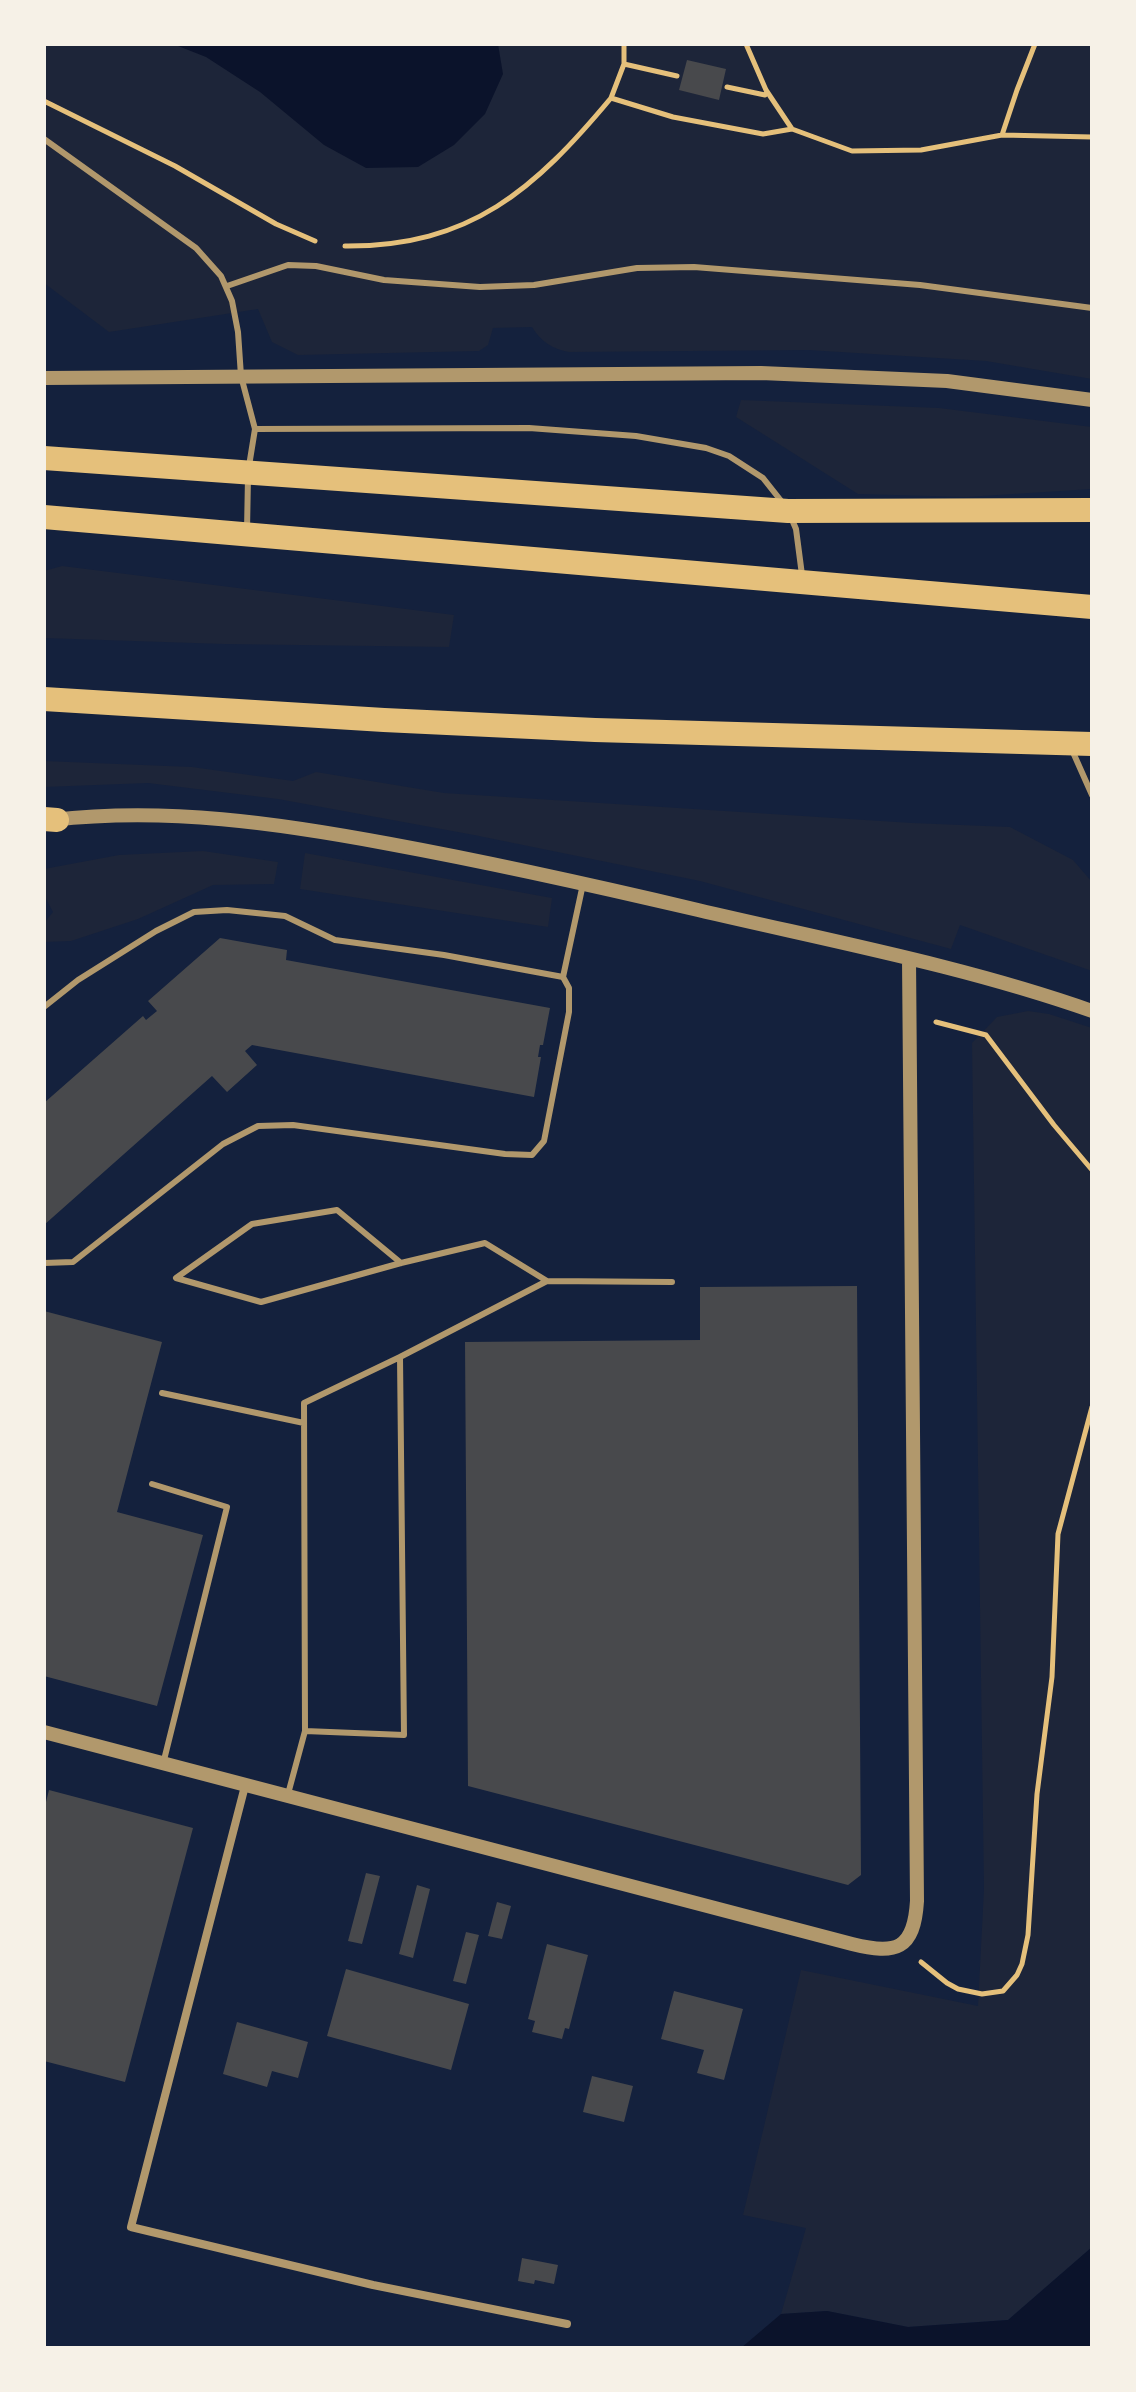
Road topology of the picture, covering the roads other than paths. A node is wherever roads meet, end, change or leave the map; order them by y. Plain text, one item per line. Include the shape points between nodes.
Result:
1 (44, 139) edge
2 (227, 286) junction
3 (1092, 308) edge
4 (241, 376) junction
5 (44, 378) edge
6 (1092, 400) edge
7 (255, 429) junction
8 (44, 458) edge
9 (248, 472) junction
10 (1092, 510) edge
11 (788, 511) junction
12 (44, 517) edge
13 (247, 533) junction
14 (803, 583) junction
15 (1092, 607) edge
16 (44, 699) edge
17 (1080, 744) edge
18 (1092, 795) edge
19 (48, 820) edge
20 (583, 883) junction
21 (909, 959) junction
22 (563, 977) junction
23 (44, 1007) edge
24 (1092, 1011) edge
25 (44, 1263) edge
26 (401, 1263) junction
27 (547, 1281) junction
28 (672, 1282) dead end
29 (400, 1357) junction
30 (162, 1393) dead end
31 (304, 1423) junction
32 (152, 1484) dead end
33 (305, 1731) junction
34 (44, 1732) edge
35 (163, 1764) junction
36 (245, 1786) junction
37 (287, 1797) junction
38 (567, 2324) dead end

1 - 2 lane via 196,248
2 - 3 lane via 288,265 480,287 534,285 637,268 694,267 920,285
2 - 4 lane
4 - 5 street
4 - 6 street via 816,374 961,382
4 - 7 lane
7 - 9 lane
7 - 11 lane via 529,428 636,436 729,456 763,478
8 - 9 highway
9 - 11 highway
9 - 13 lane
10 - 11 highway
11 - 14 lane via 796,529
12 - 13 highway
13 - 14 highway
14 - 15 highway
16 - 17 highway via 581,729
17 - 18 lane
19 - 20 street via 154,815 259,822
20 - 21 street
20 - 22 lane
21 - 24 street
21 - 37 street via 917,1901 904,1943 889,1950 866,1948
22 - 23 lane via 335,940 285,916 227,910 194,912 130,947
22 - 25 lane via 569,988 569,1012 544,1141 532,1155 293,1125 258,1126 223,1144 73,1262
26 - 26 lane via 261,1302 176,1278 252,1224 337,1210
26 - 27 lane via 485,1243
27 - 28 lane
27 - 29 lane
29 - 31 lane via 304,1403
29 - 33 lane via 404,1735
30 - 31 lane
31 - 33 lane
32 - 35 lane via 227,1507
33 - 37 lane
34 - 35 street
35 - 36 street
36 - 37 street
36 - 38 street via 131,2227 373,2285

